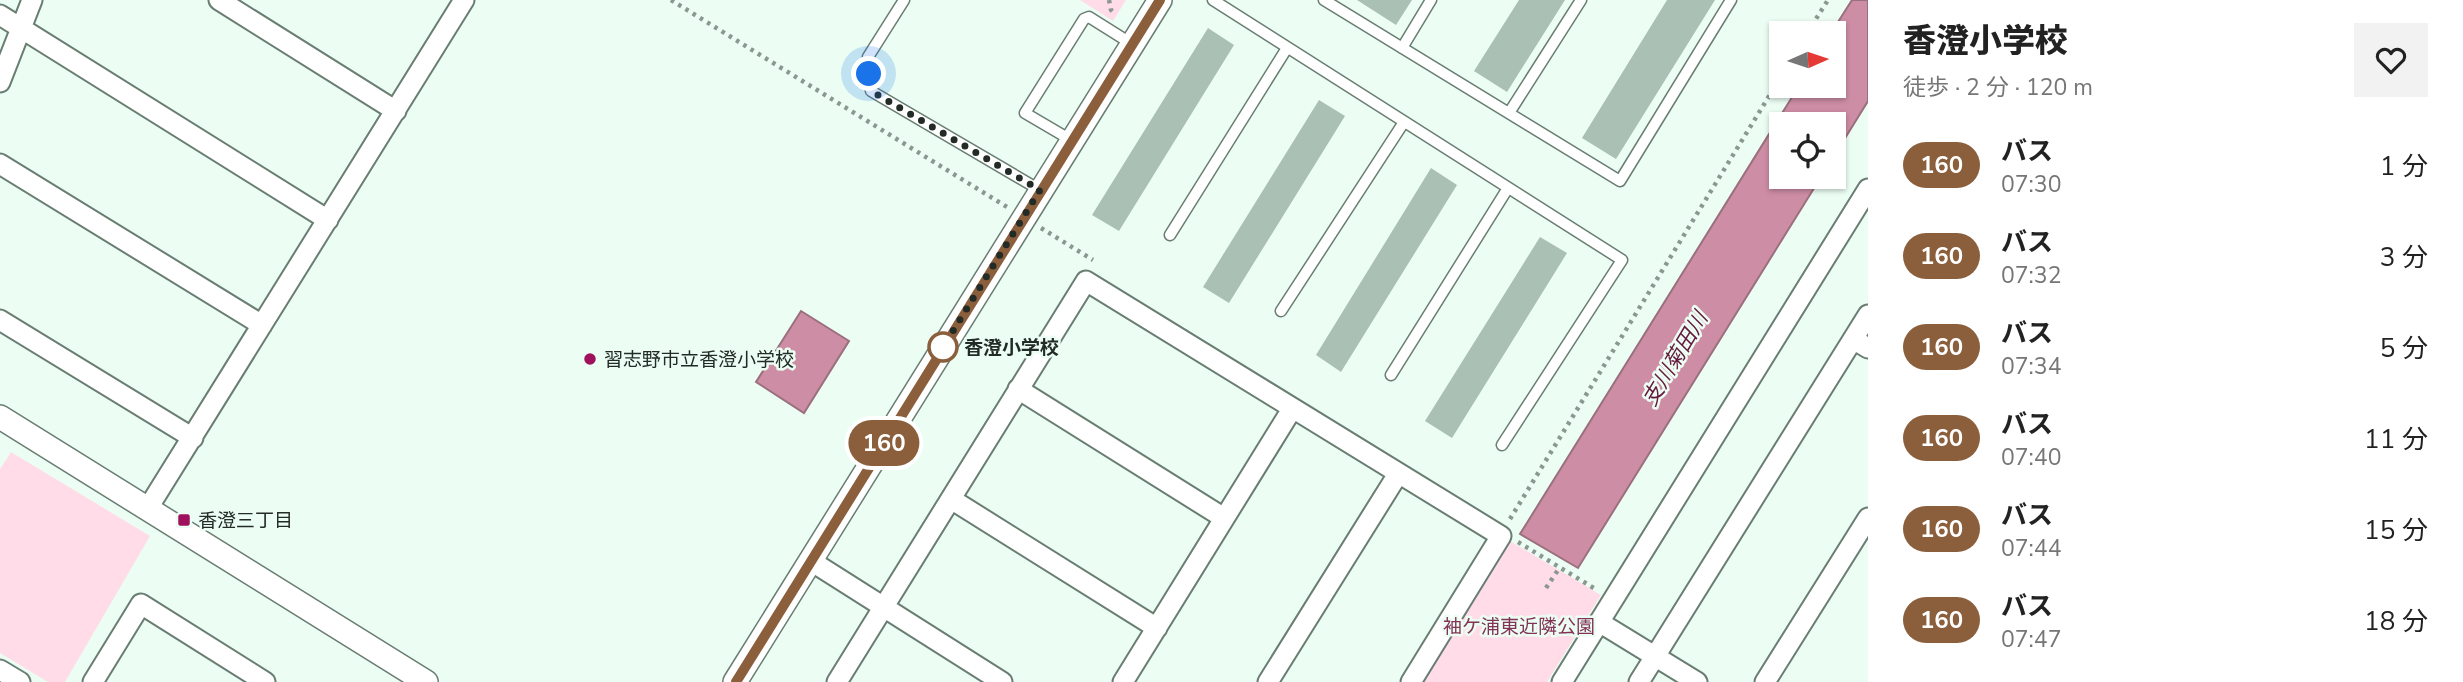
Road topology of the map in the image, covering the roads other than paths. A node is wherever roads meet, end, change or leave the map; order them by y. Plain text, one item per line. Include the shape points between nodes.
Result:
1 (32, 0) edge
2 (219, 0) edge
3 (464, 0) edge
4 (904, 0) edge
5 (1160, 0) edge
6 (1213, 0) edge
7 (1324, 0) edge
8 (1431, 0) edge
9 (1581, 0) edge
10 (1731, 0) edge
11 (0, 15) edge
12 (21, 28) junction
13 (1132, 44) junction
14 (1287, 48) junction
15 (1402, 48) junction
16 (0, 82) edge
17 (396, 111) junction
18 (1509, 113) junction
19 (1404, 122) junction
20 (1071, 140) junction
21 (0, 164) edge
22 (1508, 188) junction
23 (1868, 189) edge
24 (1040, 190) junction
25 (328, 220) junction
26 (1170, 235) dead end
27 (1281, 311) dead end
28 (1868, 315) edge
29 (0, 320) edge
30 (262, 326) junction
31 (1860, 344) edge
32 (1391, 375) dead end
33 (1018, 389) junction
34 (1292, 409) junction
35 (0, 417) edge
36 (193, 438) junction
37 (1502, 445) dead end
38 (1398, 474) junction
39 (951, 499) junction
40 (148, 508) junction
41 (1868, 518) edge
42 (1224, 519) junction
43 (811, 561) junction
44 (883, 608) junction
45 (1599, 622) junction
46 (1157, 628) junction
47 (1655, 657) junction
48 (0, 670) edge
49 (20, 682) edge
50 (93, 682) edge
51 (265, 682) edge
52 (426, 682) edge
53 (736, 682) edge
54 (837, 682) edge
55 (1002, 682) edge
56 (1123, 682) edge
57 (1268, 682) edge
58 (1411, 682) edge
59 (1562, 682) edge
60 (1639, 682) edge
61 (1697, 682) edge
62 (1765, 682) edge

1 - 12 street
2 - 17 street
3 - 17 street
4 - 24 lane via 868,57 871,91
5 - 13 street
6 - 14 lane
7 - 15 lane
8 - 15 lane
9 - 18 lane
10 - 18 lane via 1620,181
11 - 12 street
12 - 16 street
12 - 25 street
13 - 20 street
13 - 20 lane via 1084,19 1025,113
14 - 19 lane
14 - 26 lane
15 - 18 lane
17 - 25 street
19 - 22 lane
19 - 27 lane
20 - 24 street
21 - 30 street
22 - 32 lane
22 - 37 lane via 1622,260
23 - 45 street
24 - 43 street
25 - 30 street
28 - 31 street
29 - 36 street
30 - 36 street
31 - 47 street
33 - 34 street via 1086,281
33 - 39 street
33 - 42 street
34 - 38 street
34 - 42 street
35 - 40 street
36 - 40 street
38 - 57 street
38 - 58 street via 1502,534
39 - 44 street
39 - 46 street
40 - 52 street
41 - 62 street
42 - 46 street
43 - 44 street
43 - 53 street
44 - 54 street
44 - 55 street
45 - 47 street
45 - 59 street
46 - 56 street
47 - 60 street
47 - 61 street
48 - 49 street
50 - 51 street via 141,604

